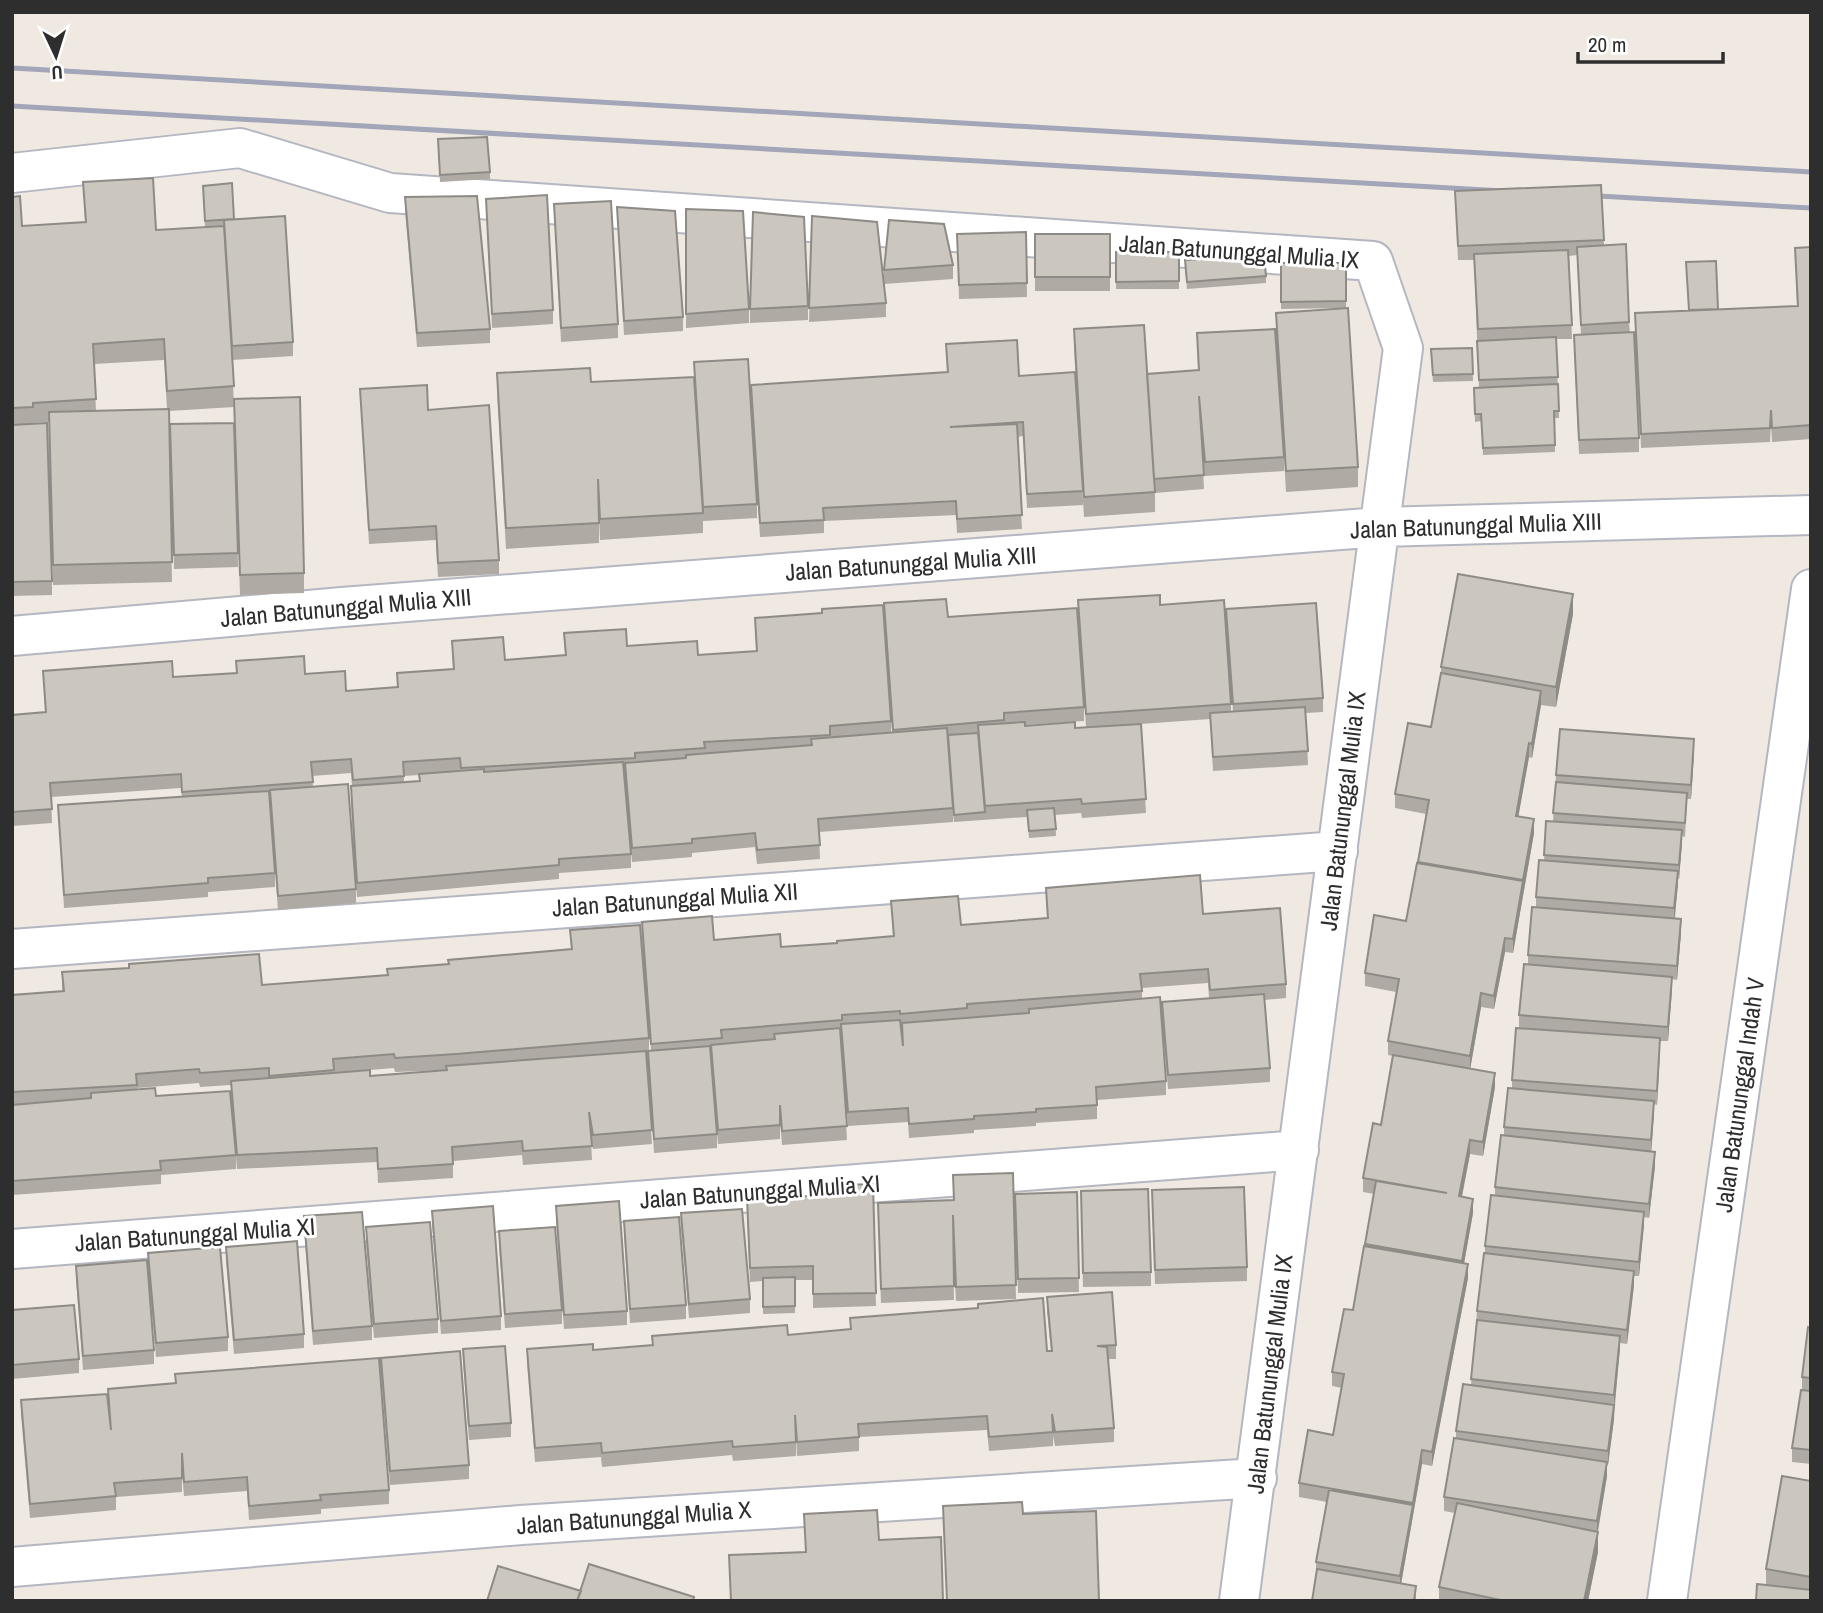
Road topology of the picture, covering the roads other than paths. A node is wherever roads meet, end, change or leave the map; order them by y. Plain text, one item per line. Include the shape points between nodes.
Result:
1 (12, 173) edge
2 (1811, 515) edge
3 (1380, 527) junction
4 (1811, 589) edge
5 (12, 636) edge
6 (1338, 851) junction
7 (12, 948) edge
8 (1299, 1150) junction
9 (12, 1249) edge
10 (1256, 1478) junction
11 (12, 1567) edge
12 (1240, 1601) edge
13 (1667, 1601) edge

1 - 3 street, Jalan Batununggal Mulia IX via 240,148 390,193 1373,261 1403,348
2 - 3 street, Jalan Batununggal Mulia XIII
3 - 5 street, Jalan Batununggal Mulia XIII
3 - 6 street, Jalan Batununggal Mulia IX
4 - 13 street, Jalan Batununggal Indah V
6 - 7 street, Jalan Batununggal Mulia XII
6 - 8 street, Jalan Batununggal Mulia IX
8 - 9 street, Jalan Batununggal Mulia XI
8 - 10 street, Jalan Batununggal Mulia IX
10 - 11 street, Jalan Batununggal Mulia X via 521,1525
10 - 12 street, Jalan Batununggal Mulia IX

